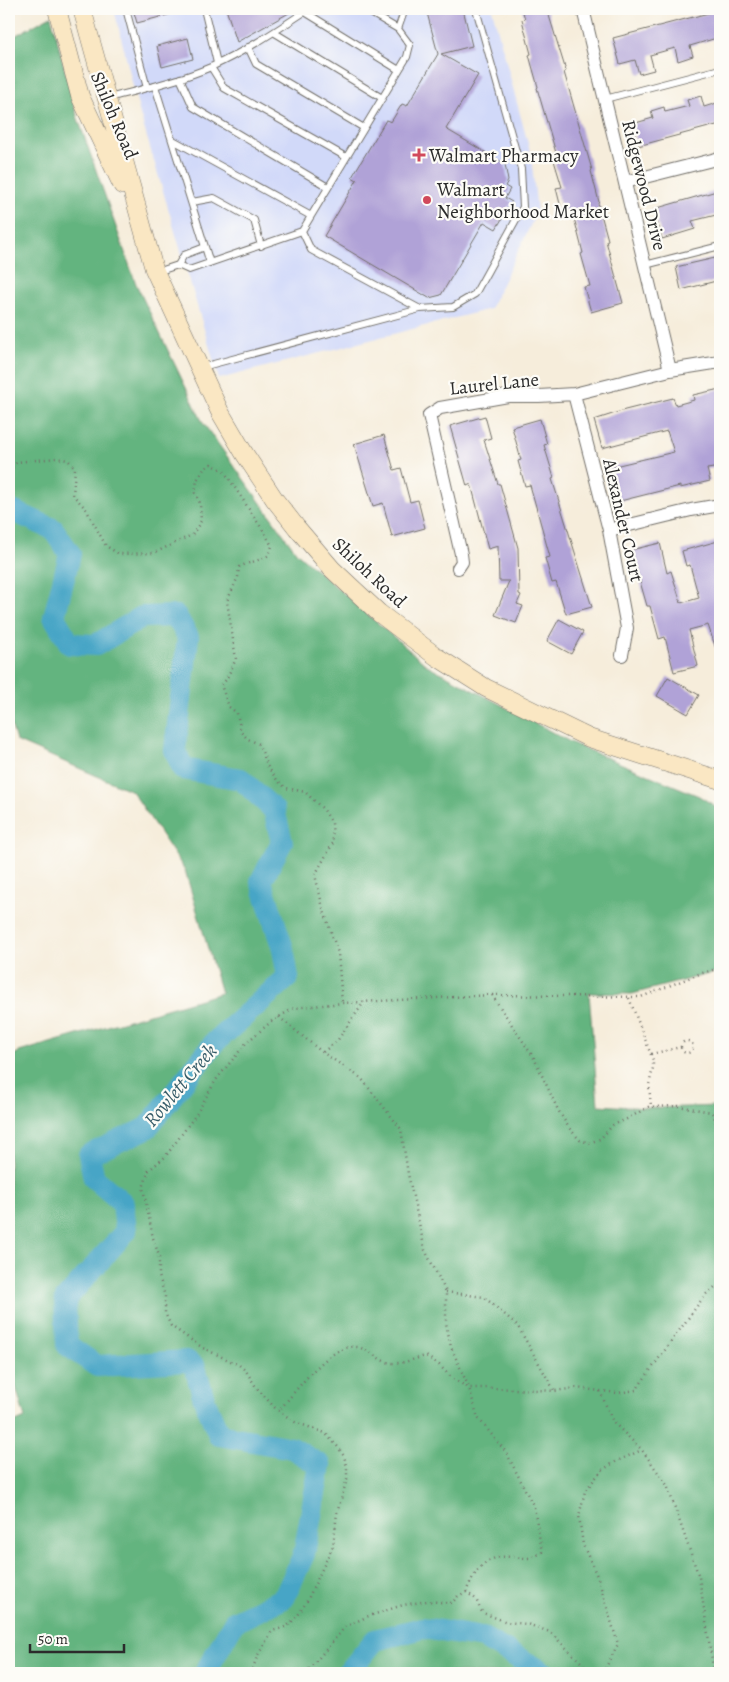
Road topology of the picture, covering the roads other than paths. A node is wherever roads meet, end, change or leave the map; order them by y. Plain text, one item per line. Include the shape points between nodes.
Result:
1 (57, 9) edge
2 (82, 9) edge
3 (126, 9) edge
4 (204, 9) edge
5 (364, 9) edge
6 (405, 9) edge
7 (476, 9) edge
8 (307, 10) edge
9 (588, 10) edge
10 (398, 28) junction
11 (274, 33) junction
12 (248, 47) junction
13 (214, 65) junction
14 (720, 69) edge
15 (399, 70) junction
16 (180, 78) junction
17 (155, 86) junction
18 (147, 88) junction
19 (382, 98) junction
20 (107, 99) junction
21 (605, 99) junction
22 (364, 128) junction
23 (173, 140) junction
24 (346, 157) junction
25 (720, 158) edge
26 (625, 182) junction
27 (328, 187) junction
28 (192, 202) junction
29 (310, 216) junction
30 (302, 231) junction
31 (144, 233) junction
32 (261, 246) junction
33 (720, 246) edge
34 (205, 248) junction
35 (210, 263) junction
36 (178, 265) junction
37 (645, 265) junction
38 (155, 272) junction
39 (420, 310) junction
40 (720, 362) edge
41 (199, 368) junction
42 (670, 370) junction
43 (574, 394) junction
44 (720, 505) edge
45 (609, 530) junction
46 (458, 568) dead end
47 (622, 655) dead end
48 (720, 780) edge

1 - 31 main road, Shiloh Road via 80,96
2 - 20 main road, Shiloh Road
3 - 18 lane
4 - 13 lane
5 - 10 lane
6 - 10 lane
7 - 39 lane via 521,170 523,207 475,294 453,307
8 - 11 lane
8 - 15 lane
9 - 21 street, Ridgewood Drive
10 - 15 lane via 410,44
11 - 12 lane
11 - 19 lane
12 - 13 lane
12 - 22 lane via 256,64
13 - 16 lane
13 - 24 lane via 224,88
14 - 21 lane
15 - 19 lane
16 - 17 lane
16 - 27 lane via 193,107
17 - 18 lane
17 - 23 lane
18 - 20 lane
19 - 22 lane
20 - 31 main road, Shiloh Road
21 - 26 street, Ridgewood Drive
22 - 24 lane
23 - 28 lane
23 - 29 lane
24 - 27 lane
25 - 26 street
26 - 37 street, Ridgewood Drive
27 - 29 lane
28 - 32 lane via 214,198 254,220
28 - 34 lane
29 - 30 lane
30 - 32 lane
30 - 39 lane via 311,250
31 - 38 main road, Shiloh Road
32 - 35 lane
33 - 37 lane
34 - 35 lane
34 - 36 lane via 184,255
35 - 36 lane via 189,270
36 - 38 lane
37 - 42 street, Ridgewood Drive
38 - 41 main road, Shiloh Road
39 - 41 lane
40 - 42 street, Laurel Lane
41 - 48 main road, Shiloh Road via 225,420 275,500 332,569 379,613 437,657 495,692 590,738
42 - 43 street, Laurel Lane
43 - 45 street, Alexander Court
43 - 46 street, Laurel Lane via 508,396 440,408 429,416 461,554 462,562
44 - 45 street
45 - 47 street, Alexander Court via 627,628

